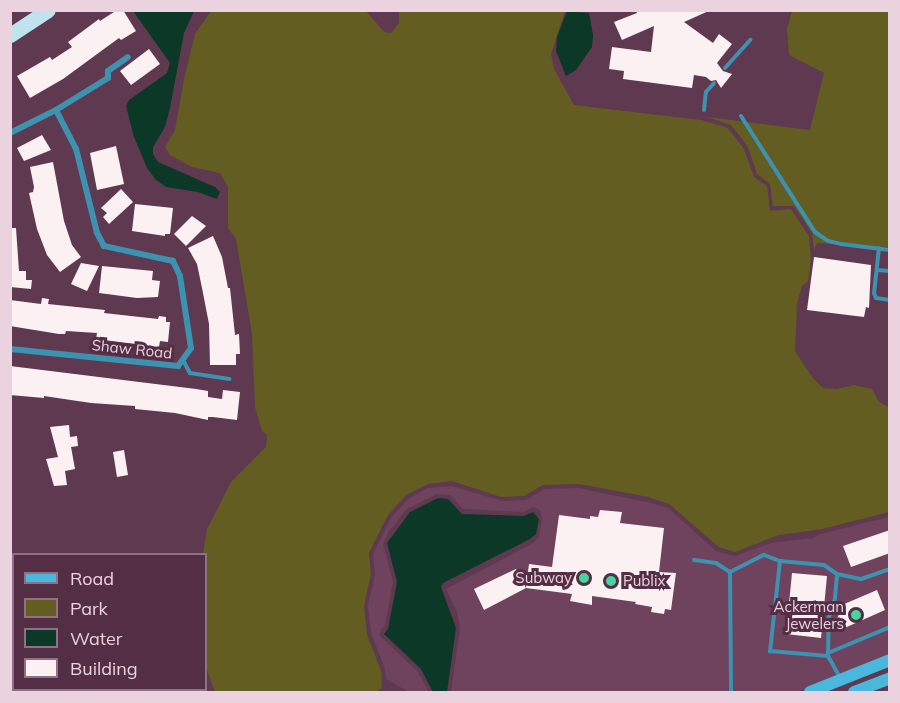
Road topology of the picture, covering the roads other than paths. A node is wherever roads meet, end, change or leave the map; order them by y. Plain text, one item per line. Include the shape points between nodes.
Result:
1 (32, 10) edge
2 (48, 10) edge
3 (10, 23) edge
4 (10, 34) edge
5 (750, 40) dead end
6 (128, 57) dead end
7 (725, 69) dead end
8 (714, 83) dead end
9 (56, 110) junction
10 (704, 110) dead end
11 (741, 116) dead end
12 (10, 133) edge
13 (879, 248) junction
14 (890, 249) edge
15 (877, 270) junction
16 (890, 271) edge
17 (890, 300) edge
18 (10, 349) edge
19 (183, 360) junction
20 (230, 379) dead end
21 (694, 560) dead end
22 (780, 561) junction
23 (888, 569) edge
24 (730, 572) junction
25 (837, 574) junction
26 (890, 576) edge
27 (890, 627) edge
28 (828, 654) junction
29 (890, 660) edge
30 (890, 678) edge
31 (841, 680) junction
32 (731, 693) edge
33 (810, 693) edge
34 (854, 693) edge

1 - 3 highway
2 - 4 highway
5 - 7 lane
6 - 9 street via 108,71 108,78
8 - 10 lane via 706,92
9 - 12 street
9 - 19 street, Shaw Road via 76,149 97,233 104,246 173,261 180,276 191,348
11 - 13 lane via 815,232 828,241
13 - 14 lane
13 - 15 lane
15 - 16 lane
15 - 17 lane via 874,296
18 - 19 street, Shaw Road via 178,366
19 - 20 lane via 190,373
21 - 24 lane via 717,563
22 - 24 lane via 764,555
22 - 25 lane via 824,565
22 - 28 lane via 770,651
23 - 25 lane via 861,579
23 - 26 lane
24 - 32 lane
25 - 28 lane via 828,617
27 - 28 lane
28 - 31 lane
29 - 31 main road
30 - 34 main road
31 - 33 main road

